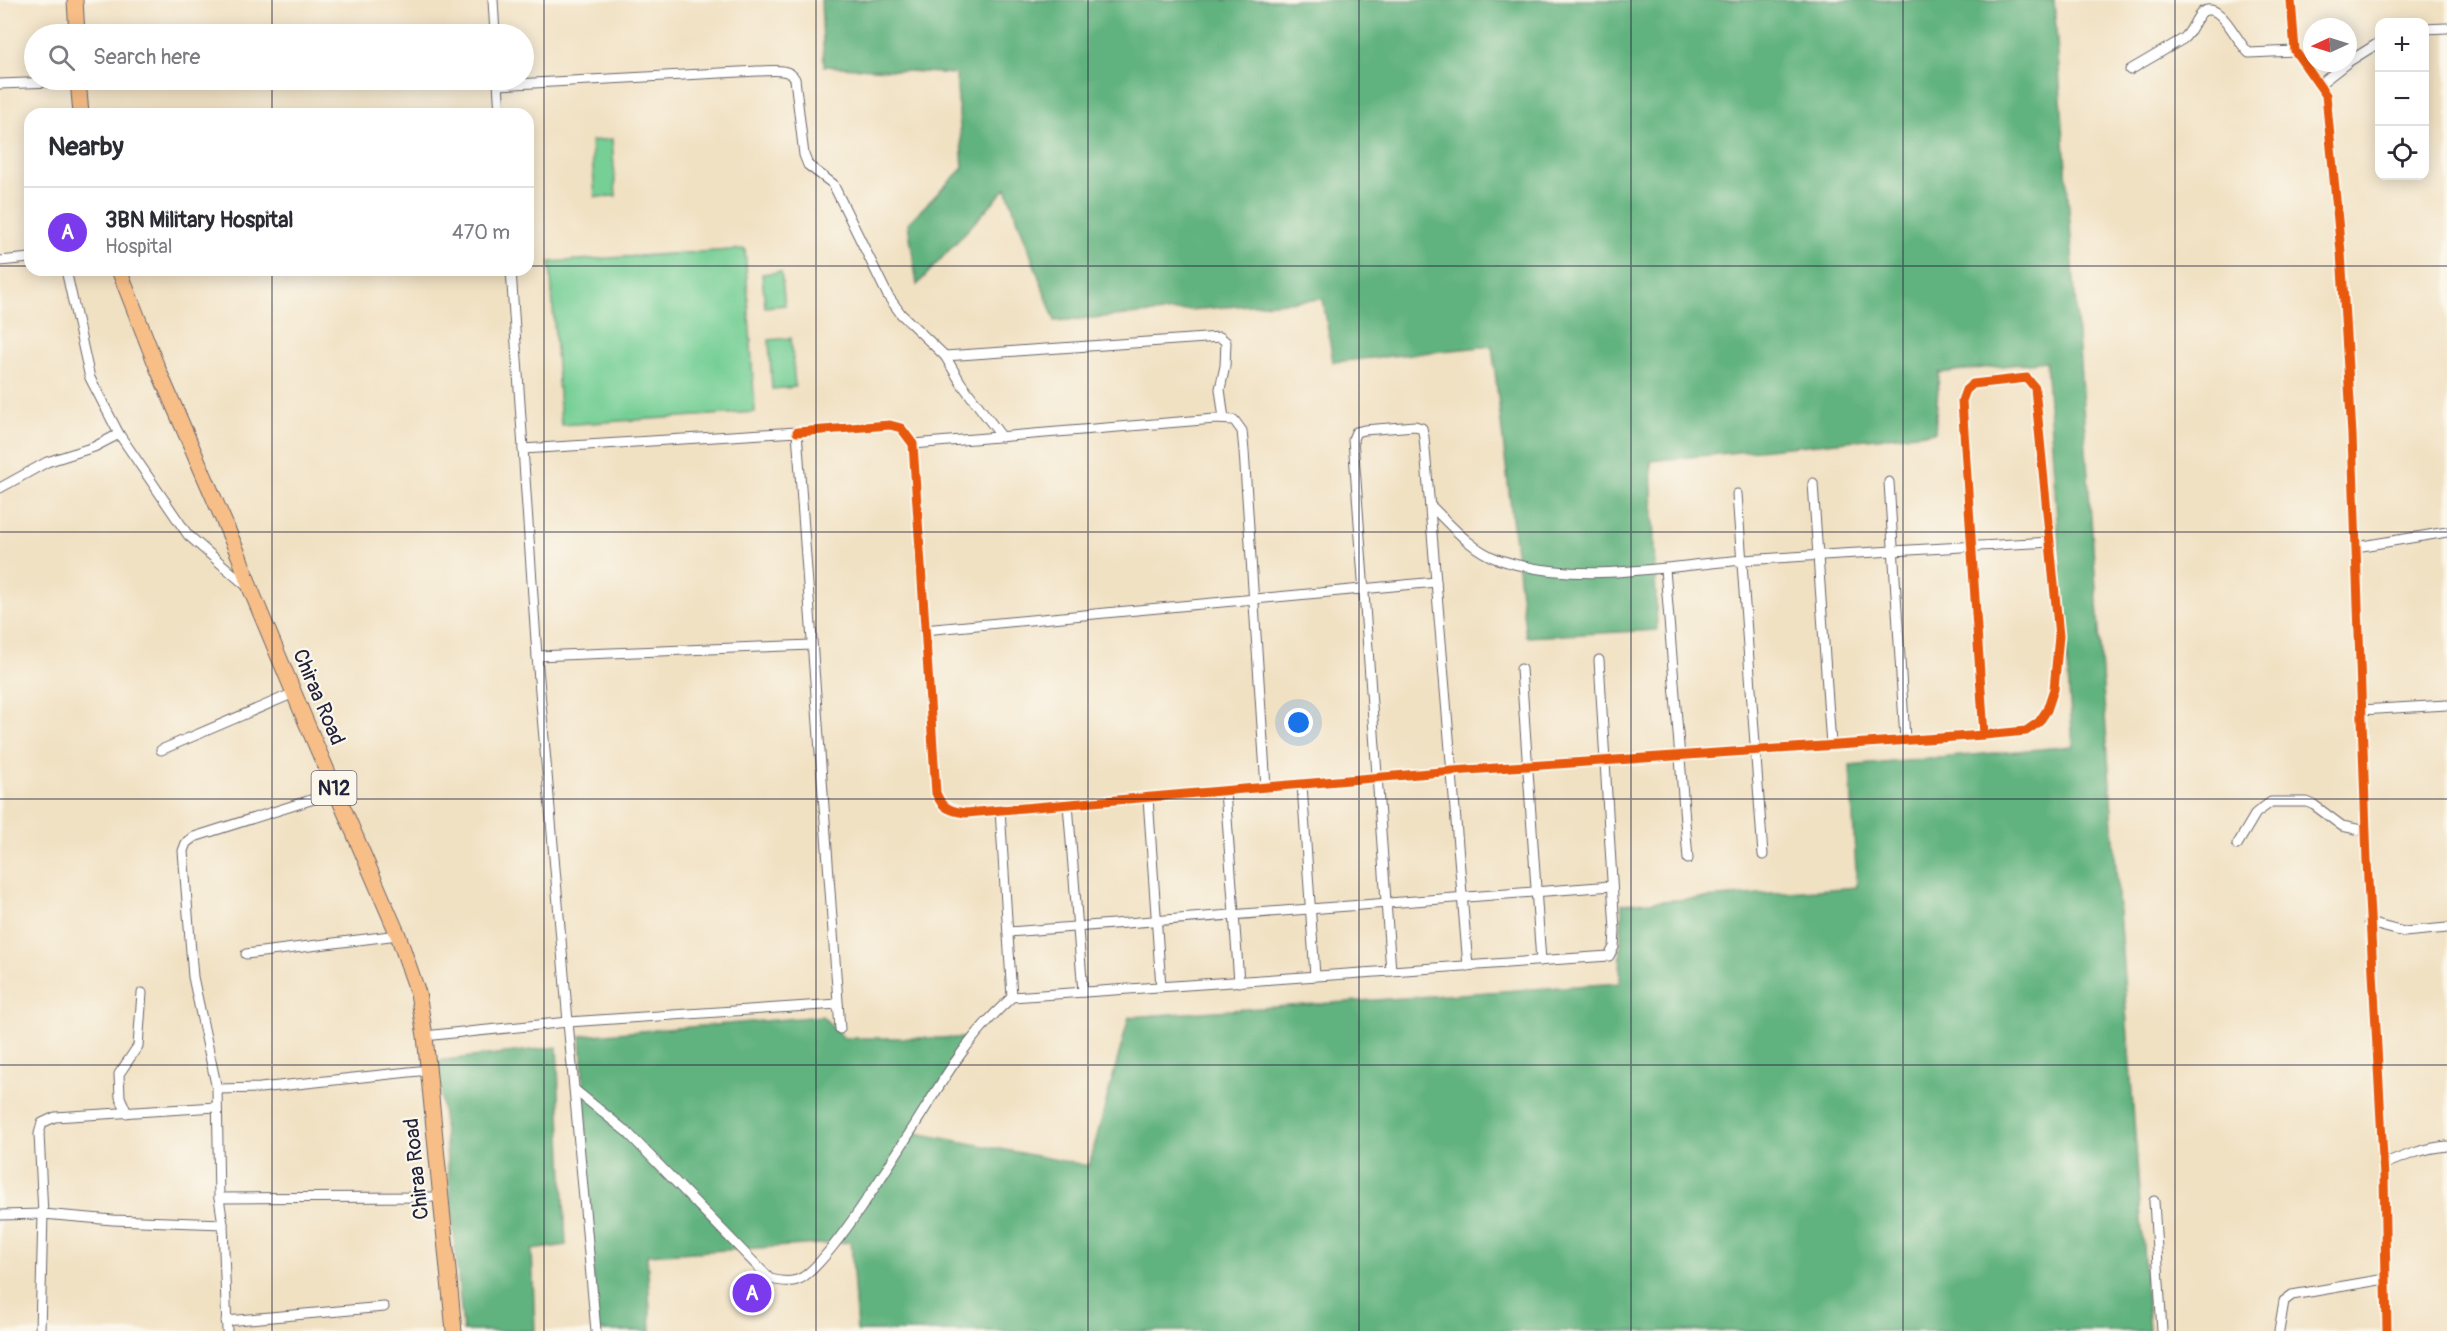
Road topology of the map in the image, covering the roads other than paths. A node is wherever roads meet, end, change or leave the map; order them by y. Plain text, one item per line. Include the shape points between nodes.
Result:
1 (75, 0) edge
2 (493, 0) edge
3 (2291, 0) edge
4 (76, 24) edge
5 (494, 24) edge
6 (2447, 28) edge
7 (2429, 30) edge
8 (2375, 44) edge
9 (2295, 51) junction
10 (2357, 56) edge
11 (2130, 70) dead end
12 (2335, 72) edge
13 (534, 80) edge
14 (24, 83) edge
15 (0, 84) edge
16 (2320, 84) junction
17 (79, 90) edge
18 (498, 90) edge
19 (80, 108) edge
20 (500, 108) edge
21 (24, 259) edge
22 (0, 261) edge
23 (67, 276) edge
24 (121, 276) edge
25 (511, 276) edge
26 (945, 356) junction
27 (1224, 419) junction
28 (796, 432) junction
29 (120, 434) junction
30 (1002, 436) junction
31 (913, 444) junction
32 (523, 449) junction
33 (1889, 482) dead end
34 (1813, 483) dead end
35 (0, 488) edge
36 (1737, 494) dead end
37 (1430, 505) junction
38 (2447, 532) edge
39 (2050, 542) junction
40 (1972, 547) junction
41 (2356, 547) junction
42 (1894, 551) junction
43 (1819, 556) junction
44 (1743, 560) junction
45 (1665, 569) junction
46 (1436, 582) junction
47 (1363, 587) junction
48 (251, 590) junction
49 (1253, 598) junction
50 (924, 630) junction
51 (811, 645) junction
52 (537, 656) junction
53 (1599, 660) dead end
54 (1521, 669) dead end
55 (294, 693) junction
56 (2447, 705) edge
57 (2361, 711) junction
58 (1984, 735) junction
59 (1905, 739) junction
60 (1831, 745) junction
61 (160, 750) dead end
62 (1757, 750) junction
63 (1681, 755) junction
64 (1604, 761) junction
65 (1528, 766) junction
66 (1453, 771) junction
67 (1376, 779) junction
68 (1302, 785) junction
69 (1266, 788) junction
70 (1225, 791) junction
71 (336, 792) junction
72 (1148, 798) junction
73 (1068, 804) junction
74 (1000, 810) junction
75 (2366, 831) junction
76 (2237, 845) dead end
77 (1763, 855) dead end
78 (1688, 859) dead end
79 (1612, 886) junction
80 (1536, 892) junction
81 (1463, 898) junction
82 (1386, 903) junction
83 (1310, 909) junction
84 (1234, 915) junction
85 (1156, 921) junction
86 (2369, 923) junction
87 (1078, 927) junction
88 (2447, 928) edge
89 (1008, 932) junction
90 (398, 935) junction
91 (246, 954) dead end
92 (1540, 961) junction
93 (1468, 966) junction
94 (1391, 971) junction
95 (1315, 976) junction
96 (1239, 982) junction
97 (1161, 987) junction
98 (1083, 992) junction
99 (142, 993) dead end
100 (1012, 997) junction
101 (838, 1004) junction
102 (568, 1022) junction
103 (840, 1029) dead end
104 (424, 1036) junction
105 (428, 1070) junction
106 (217, 1089) junction
107 (575, 1090) junction
108 (216, 1107) junction
109 (127, 1113) junction
110 (2447, 1146) edge
111 (2383, 1165) junction
112 (440, 1197) junction
113 (219, 1198) junction
114 (2154, 1201) dead end
115 (43, 1214) junction
116 (0, 1215) edge
117 (223, 1224) junction
118 (2385, 1279) junction
119 (384, 1307) dead end
120 (226, 1326) edge
121 (40, 1331) edge
122 (454, 1331) edge
123 (596, 1331) edge
124 (2162, 1331) edge
125 (2279, 1331) edge
126 (2387, 1331) edge

1 - 4 highway
2 - 5 street
3 - 9 street
6 - 7 street
8 - 10 street
9 - 11 street via 2249,53 2224,15 2209,9 2203,11 2183,39
9 - 16 street
12 - 16 street
13 - 26 street via 758,71 793,74 808,165 833,184 888,296
14 - 15 street
16 - 41 street via 2326,95 2341,252
17 - 19 highway
18 - 20 street
21 - 22 street
23 - 29 street via 90,378
24 - 48 highway, Chiraa Road / N12
25 - 32 street
26 - 27 street via 1220,337 1226,342 1220,389
26 - 30 street
27 - 30 street
27 - 49 street via 1234,420 1242,431
28 - 31 street via 890,425 901,428
28 - 32 street
28 - 51 street
29 - 35 street via 46,462
29 - 48 street via 188,535
30 - 31 street
31 - 50 street
32 - 52 street
33 - 42 street
34 - 43 street
36 - 44 street
37 - 45 street via 1464,539 1496,558 1561,573
37 - 46 street
37 - 47 street via 1422,428 1356,432 1353,439
38 - 41 street
39 - 40 street
39 - 40 street via 2036,388 2027,378 1973,384 1962,401
39 - 58 street via 2059,636 2054,689 2047,710 2026,731
40 - 42 street
40 - 58 street
41 - 57 street
42 - 43 street
42 - 59 street
43 - 44 street
43 - 60 street
44 - 45 street
44 - 62 street
45 - 63 street
46 - 47 street
46 - 66 street
47 - 49 street
47 - 67 street
48 - 55 highway, Chiraa Road / N12
49 - 50 street
49 - 69 street
50 - 74 street via 936,793 940,803 950,811 966,813
51 - 52 street
51 - 101 street
52 - 102 street
53 - 64 street
54 - 65 street
55 - 61 street
55 - 71 highway, Chiraa Road / N12
56 - 57 street
57 - 75 street
58 - 59 street
59 - 60 street
60 - 62 street
62 - 63 street
62 - 77 street
63 - 64 street
63 - 78 street
64 - 65 street
64 - 79 street
65 - 66 street
65 - 80 street
66 - 67 street
66 - 81 street
67 - 68 street
67 - 82 street
68 - 69 street
68 - 83 street
69 - 70 street
70 - 72 street
70 - 84 street
71 - 90 highway, Chiraa Road / N12
71 - 106 street via 194,837 186,843 183,851 193,977
72 - 73 street
72 - 85 street
73 - 74 street
73 - 87 street
74 - 89 street
75 - 76 street via 2342,826 2314,804 2271,802 2256,813
75 - 86 street
79 - 80 street
79 - 92 street via 1615,930 1609,956
80 - 81 street
80 - 92 street
81 - 82 street
81 - 93 street
82 - 83 street
82 - 94 street
83 - 84 street
83 - 95 street
84 - 85 street
84 - 96 street
85 - 87 street
85 - 97 street
86 - 88 street via 2404,932
86 - 111 street
87 - 89 street
87 - 98 street
89 - 100 street
90 - 91 street
90 - 104 highway, Chiraa Road / N12 via 418,993
92 - 93 street
93 - 94 street
94 - 95 street
95 - 96 street
96 - 97 street
97 - 98 street
98 - 100 street
99 - 109 street via 138,1046 119,1074 120,1096
100 - 107 street via 956,1061 859,1211 816,1267 798,1280 770,1280 628,1133
101 - 102 street
101 - 103 street
102 - 104 street
102 - 107 street
104 - 105 highway, Chiraa Road / N12
105 - 106 street
105 - 112 highway, Chiraa Road / N12
106 - 108 street
107 - 123 street
108 - 109 street
108 - 113 street
109 - 115 street via 55,1117 42,1123 39,1134
110 - 111 street
111 - 118 street
112 - 113 street
112 - 122 highway, Chiraa Road / N12
113 - 117 street
114 - 124 street
115 - 116 street
115 - 117 street
115 - 121 street
117 - 120 street
118 - 125 street via 2292,1295 2284,1301
118 - 126 street
119 - 120 street

